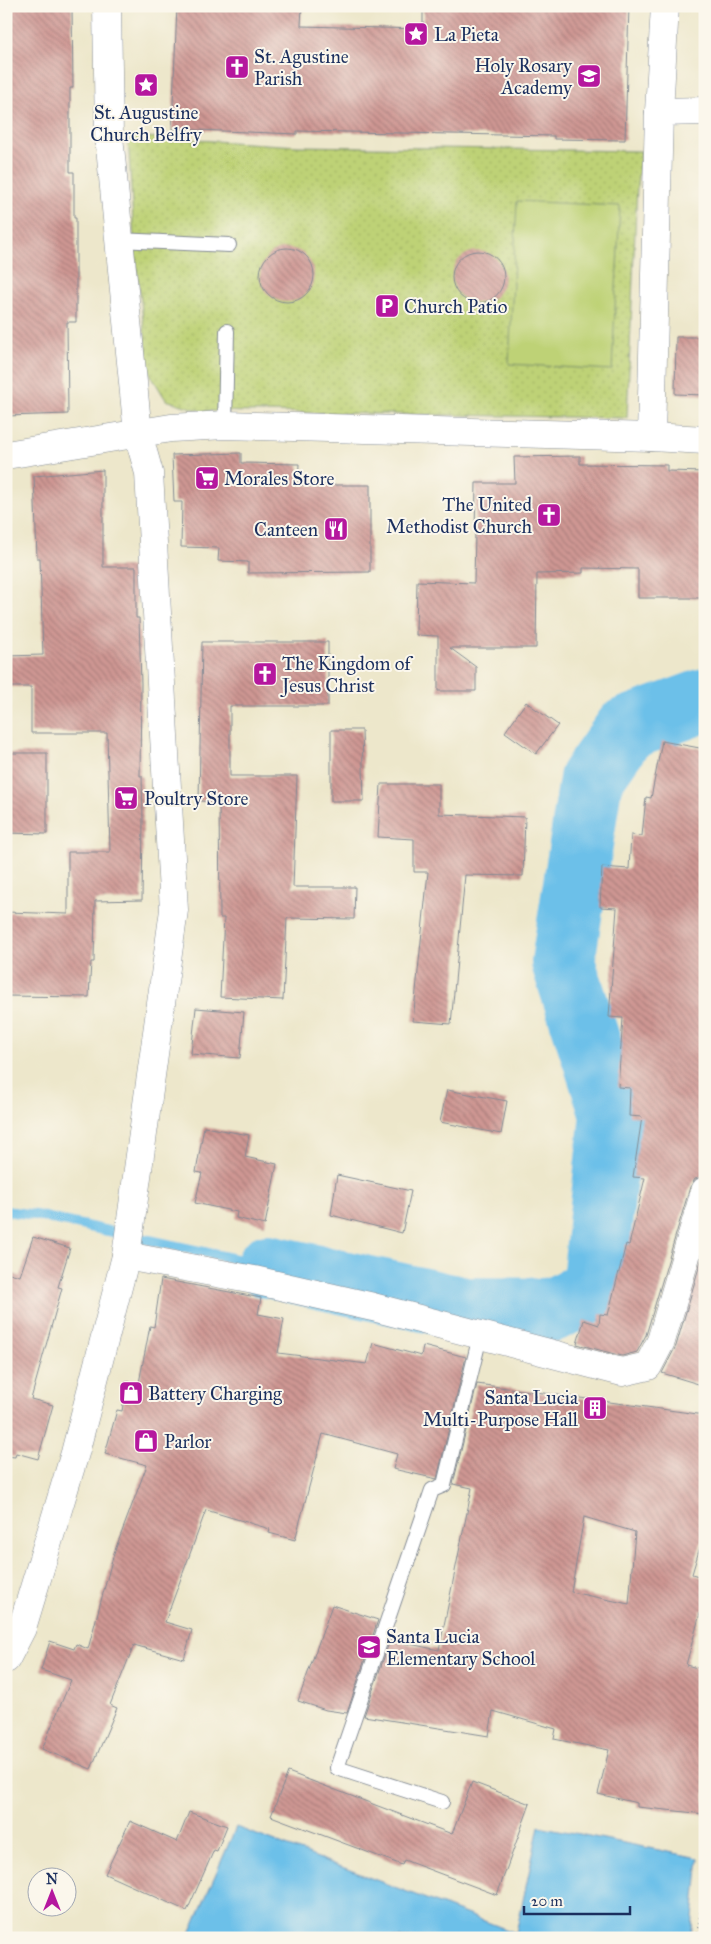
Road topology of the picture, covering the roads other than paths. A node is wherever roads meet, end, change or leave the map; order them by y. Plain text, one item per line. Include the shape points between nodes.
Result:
1 (107, 6) edge
2 (665, 6) edge
3 (705, 111) edge
4 (659, 112) junction
5 (118, 240) junction
6 (229, 245) dead end
7 (227, 331) dead end
8 (225, 425) junction
9 (138, 434) junction
10 (651, 437) junction
11 (705, 440) edge
12 (11, 454) edge
13 (705, 1191) edge
14 (127, 1252) junction
15 (480, 1336) junction
16 (6, 1659) edge
17 (442, 1802) dead end

1 - 5 street via 109,136
2 - 4 street
3 - 4 street
4 - 10 street
5 - 6 lane
5 - 9 street
7 - 8 lane
8 - 9 street via 171,428
8 - 10 street
9 - 12 street
9 - 14 street via 149,473 174,910
10 - 11 street
13 - 15 street via 661,1341 648,1366 622,1372
14 - 15 street via 373,1307
14 - 16 street via 72,1462 22,1628
15 - 17 lane via 444,1485 432,1490 337,1768

